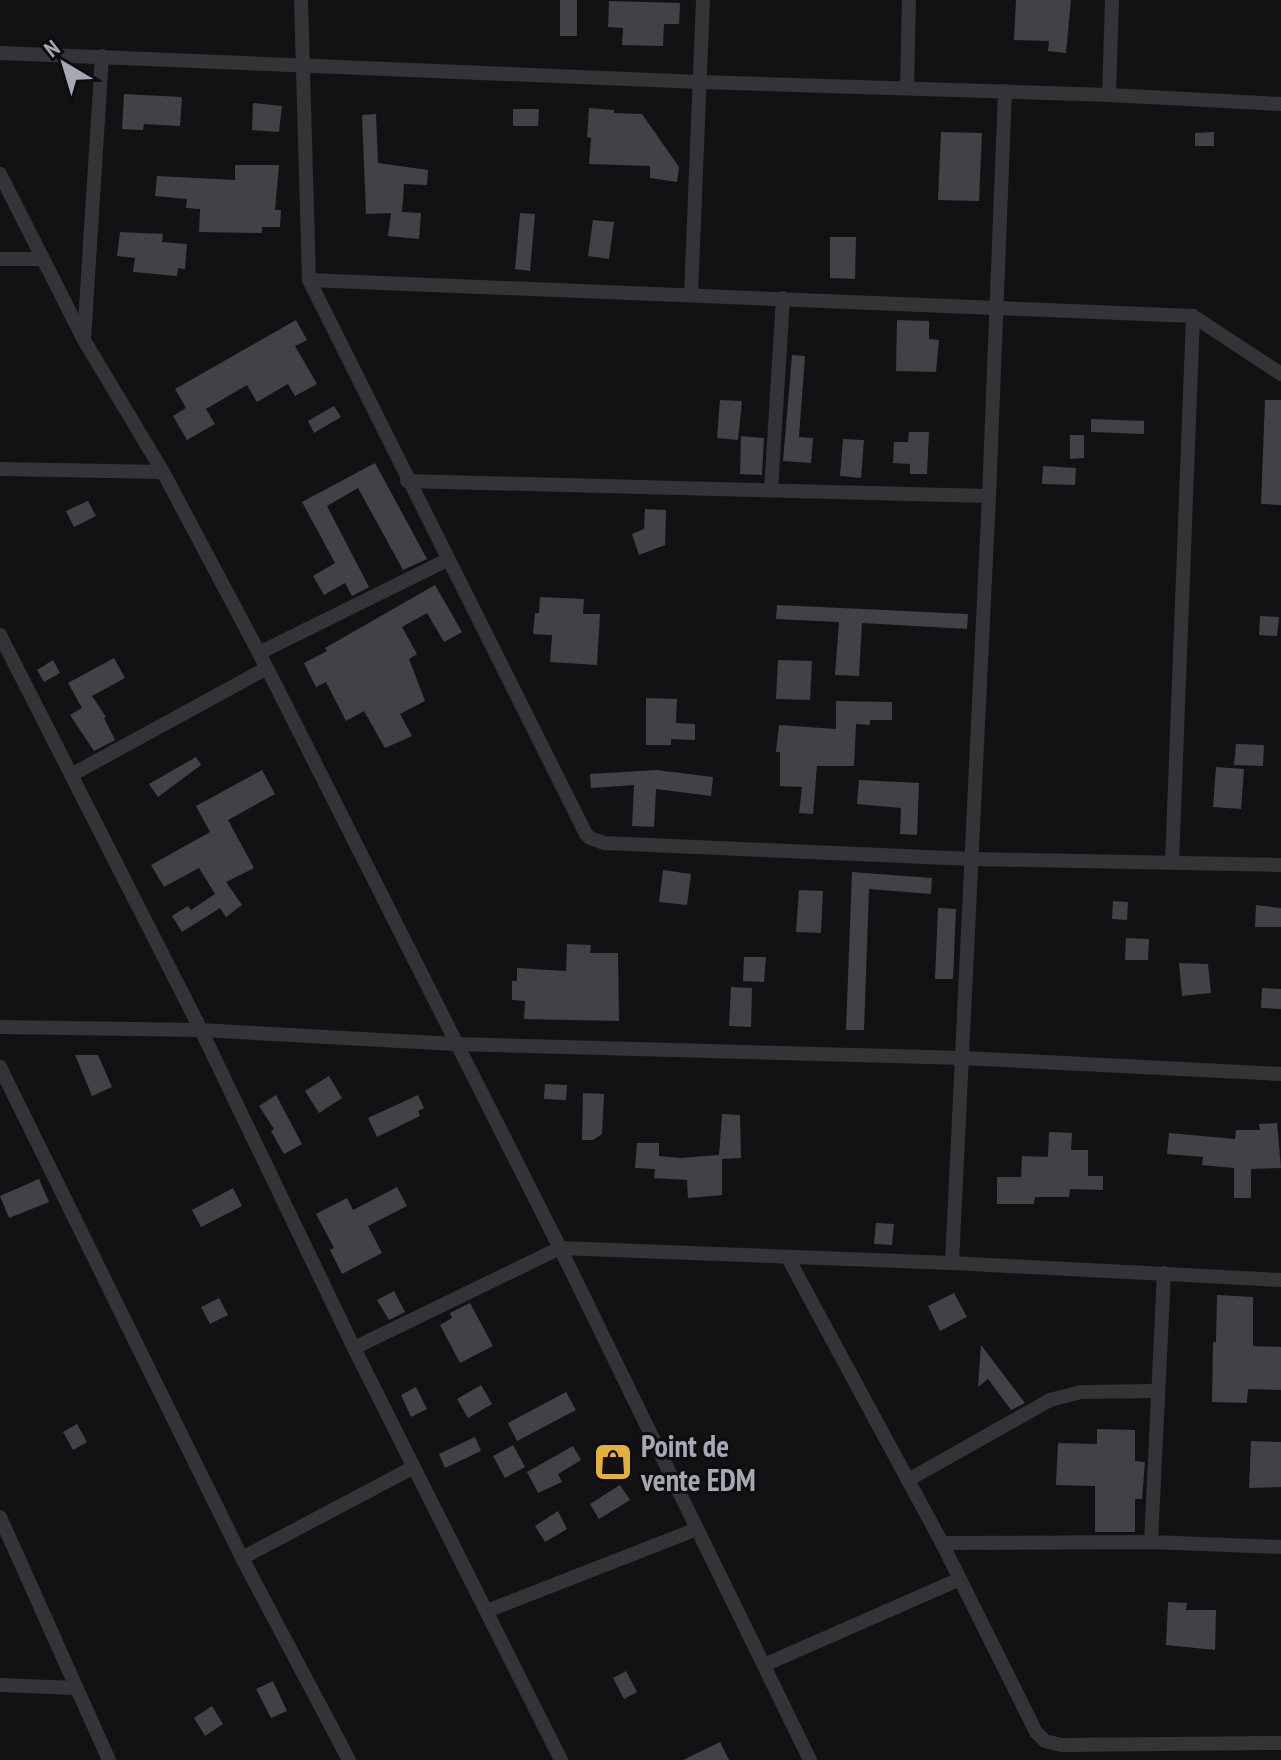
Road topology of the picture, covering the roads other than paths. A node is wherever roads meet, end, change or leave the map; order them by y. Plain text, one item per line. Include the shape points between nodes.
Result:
1 (301, 0) edge
2 (703, 0) edge
3 (909, 0) edge
4 (1112, 0) edge
5 (0, 53) edge
6 (102, 56) junction
7 (302, 65) junction
8 (700, 82) junction
9 (907, 87) junction
10 (1005, 91) junction
11 (1109, 95) junction
12 (1281, 104) edge
13 (0, 174) edge
14 (0, 259) edge
15 (41, 259) junction
16 (309, 280) junction
17 (691, 294) junction
18 (783, 298) junction
19 (996, 306) junction
20 (1193, 316) junction
21 (84, 340) junction
22 (1281, 374) edge
23 (0, 469) edge
24 (163, 472) junction
25 (407, 481) junction
26 (771, 490) junction
27 (989, 496) junction
28 (447, 560) junction
29 (0, 635) edge
30 (259, 653) junction
31 (5, 656) edge
32 (267, 668) junction
33 (71, 775) junction
34 (972, 859) junction
35 (1172, 863) junction
36 (1281, 865) edge
37 (0, 1027) edge
38 (201, 1030) junction
39 (455, 1044) junction
40 (964, 1058) junction
41 (0, 1067) edge
42 (1281, 1074) edge
43 (560, 1248) junction
44 (788, 1258) junction
45 (952, 1263) junction
46 (1164, 1273) junction
47 (1281, 1280) edge
48 (354, 1348) junction
49 (1157, 1391) junction
50 (414, 1467) junction
51 (908, 1480) junction
52 (0, 1517) edge
53 (697, 1529) junction
54 (1151, 1542) junction
55 (942, 1543) junction
56 (1281, 1547) edge
57 (242, 1558) junction
58 (960, 1579) junction
59 (487, 1611) junction
60 (764, 1665) junction
61 (0, 1685) edge
62 (75, 1688) junction
63 (1281, 1743) edge
64 (109, 1760) edge
65 (349, 1760) edge
66 (561, 1760) edge
67 (810, 1760) edge

1 - 7 street
2 - 8 street
3 - 9 street
4 - 11 street
5 - 6 street
6 - 7 street
6 - 21 street
7 - 8 street
7 - 16 street
8 - 9 street
8 - 17 street
9 - 10 street
10 - 11 street
10 - 19 street
11 - 12 street
13 - 15 street
14 - 15 street
15 - 21 street
16 - 17 street
16 - 25 street
17 - 18 street
18 - 19 street
18 - 26 street
19 - 20 street
19 - 27 street
20 - 22 street
20 - 35 street
21 - 24 street
23 - 24 street
24 - 30 street
25 - 26 street
25 - 28 street
26 - 27 street
27 - 34 street
28 - 30 street
28 - 34 street via 590,838 604,843
29 - 31 street
30 - 32 street
31 - 33 street
32 - 33 street
32 - 39 street
33 - 38 street
34 - 35 street
34 - 40 street
35 - 36 street
37 - 38 street
38 - 39 street
38 - 48 street
39 - 40 street
39 - 43 street
40 - 42 street
40 - 45 street
41 - 57 street
43 - 44 street
43 - 48 street
43 - 53 street
44 - 45 street
44 - 51 street
45 - 46 street
46 - 47 street
46 - 49 street
48 - 50 street
49 - 51 street via 1081,1392 1050,1400
49 - 54 street
50 - 57 street
50 - 59 street
51 - 55 street
52 - 62 street
53 - 59 street
53 - 60 street
54 - 55 street
54 - 56 street
55 - 58 street
57 - 65 street
58 - 60 street
58 - 63 street via 1045,1741
59 - 66 street
60 - 67 street
61 - 62 street
62 - 64 street

